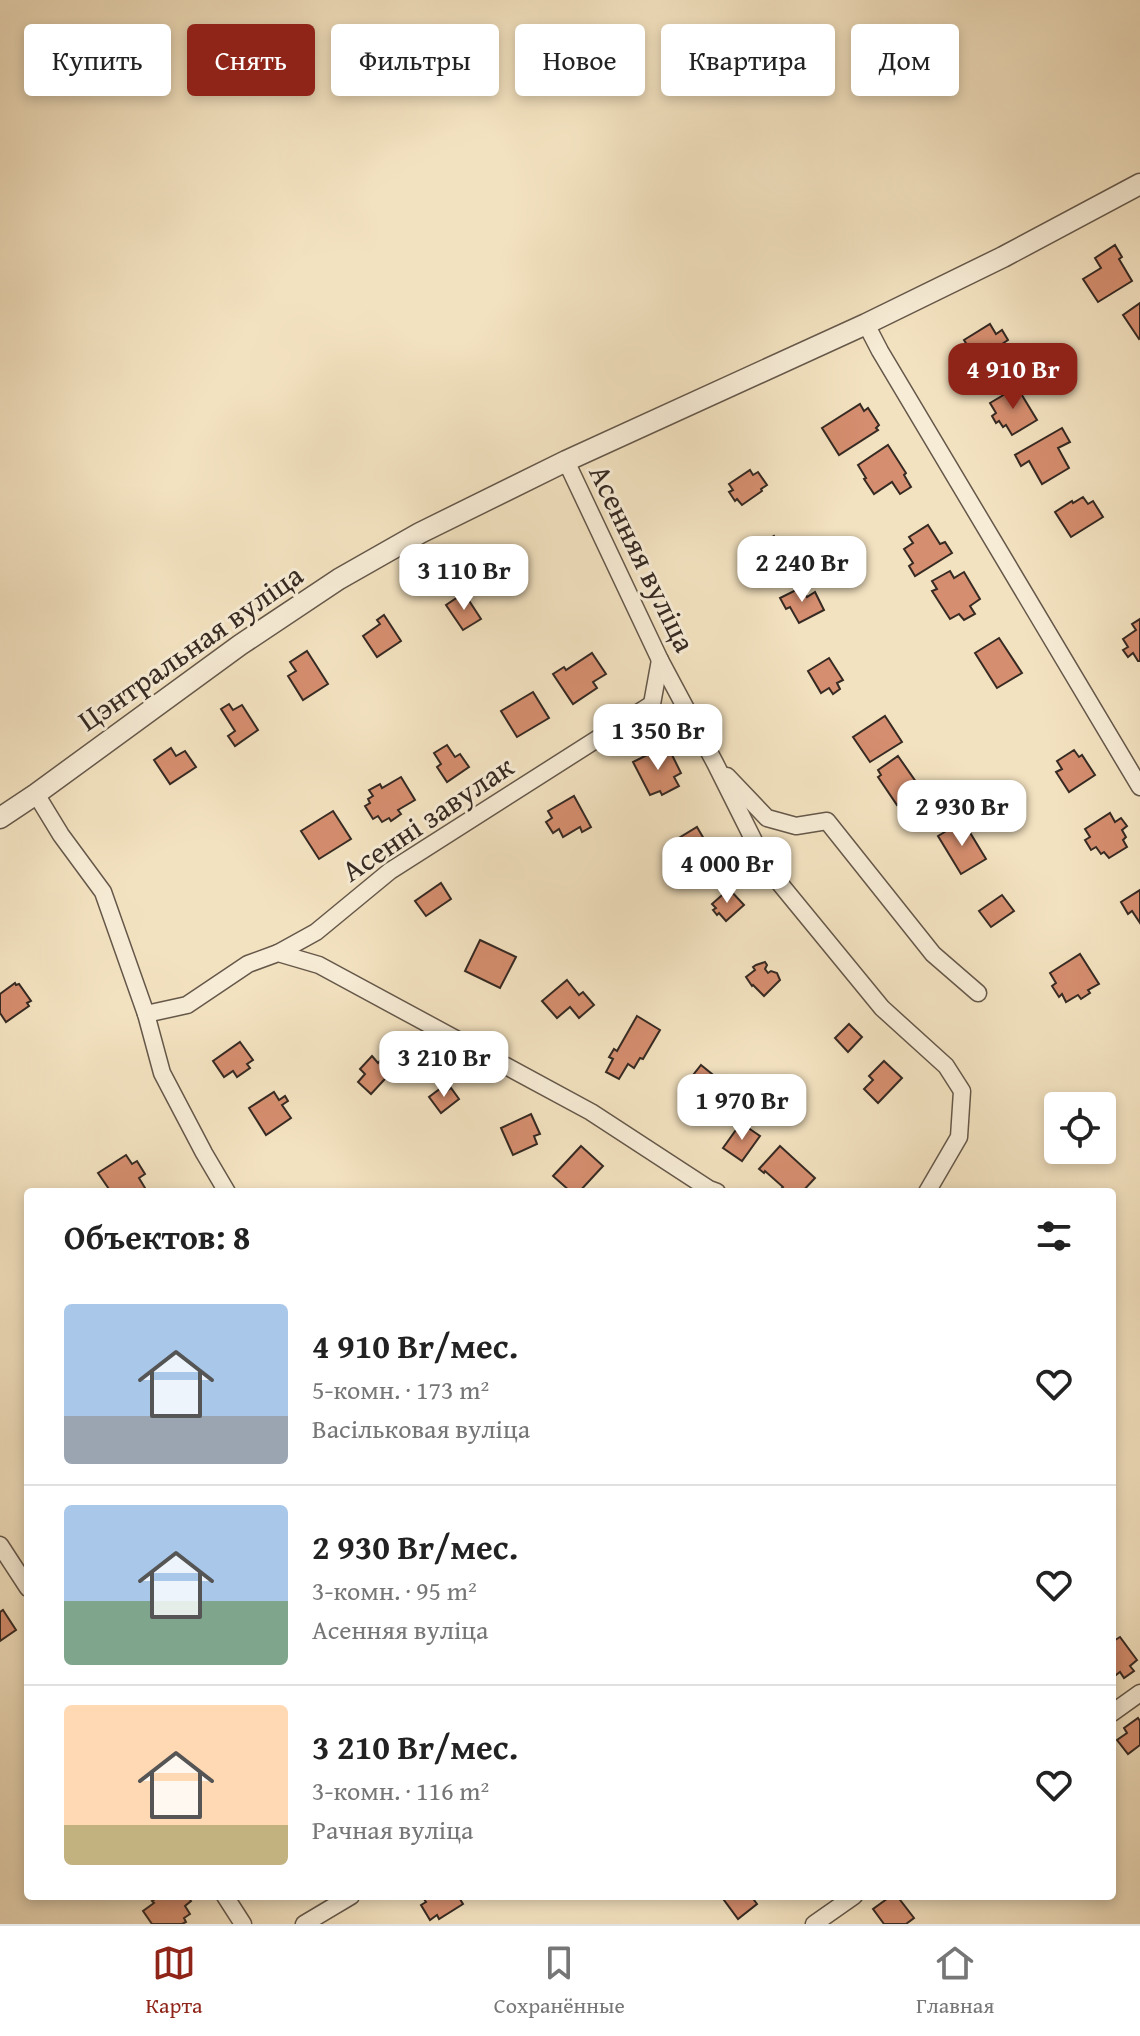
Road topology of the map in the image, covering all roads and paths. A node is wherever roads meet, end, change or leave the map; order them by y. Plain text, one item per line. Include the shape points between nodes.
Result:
1 (1140, 184) edge
2 (866, 324) junction
3 (566, 461) junction
4 (660, 660) junction
5 (715, 763) junction
6 (1140, 787) edge
7 (36, 794) junction
8 (0, 818) edge
9 (278, 953) junction
10 (978, 993) dead end
11 (146, 1014) junction
12 (225, 1188) edge
13 (707, 1188) edge
14 (929, 1188) edge
15 (0, 1545) edge
16 (24, 1582) edge
17 (1139, 1696) edge
18 (1116, 1710) edge
19 (228, 1900) edge
20 (344, 1900) edge
21 (848, 1900) edge
22 (243, 1924) edge
23 (304, 1924) edge
24 (814, 1924) edge

1 - 2 street, Цэнтральная вуліца
2 - 3 street, Цэнтральная вуліца
2 - 6 street
3 - 4 street, Асенняя вуліца
3 - 7 street, Цэнтральная вуліца via 339,579
4 - 5 street, Асенняя вуліца
4 - 9 street, Асенні завулак via 652,704 390,871 316,932
5 - 10 street, Асенняя вуліца via 767,818 796,826 827,821 933,954
5 - 14 street, Асенняя вуліца via 768,869 882,1008 946,1066 962,1091 959,1137
7 - 8 street, Цэнтральная вуліца
7 - 11 street via 103,892
9 - 11 street, Асенні завулак via 248,964 187,1005
9 - 13 street via 319,965 591,1112
11 - 12 street via 162,1073
15 - 16 street
17 - 18 street
19 - 22 street
20 - 23 street
21 - 24 street

